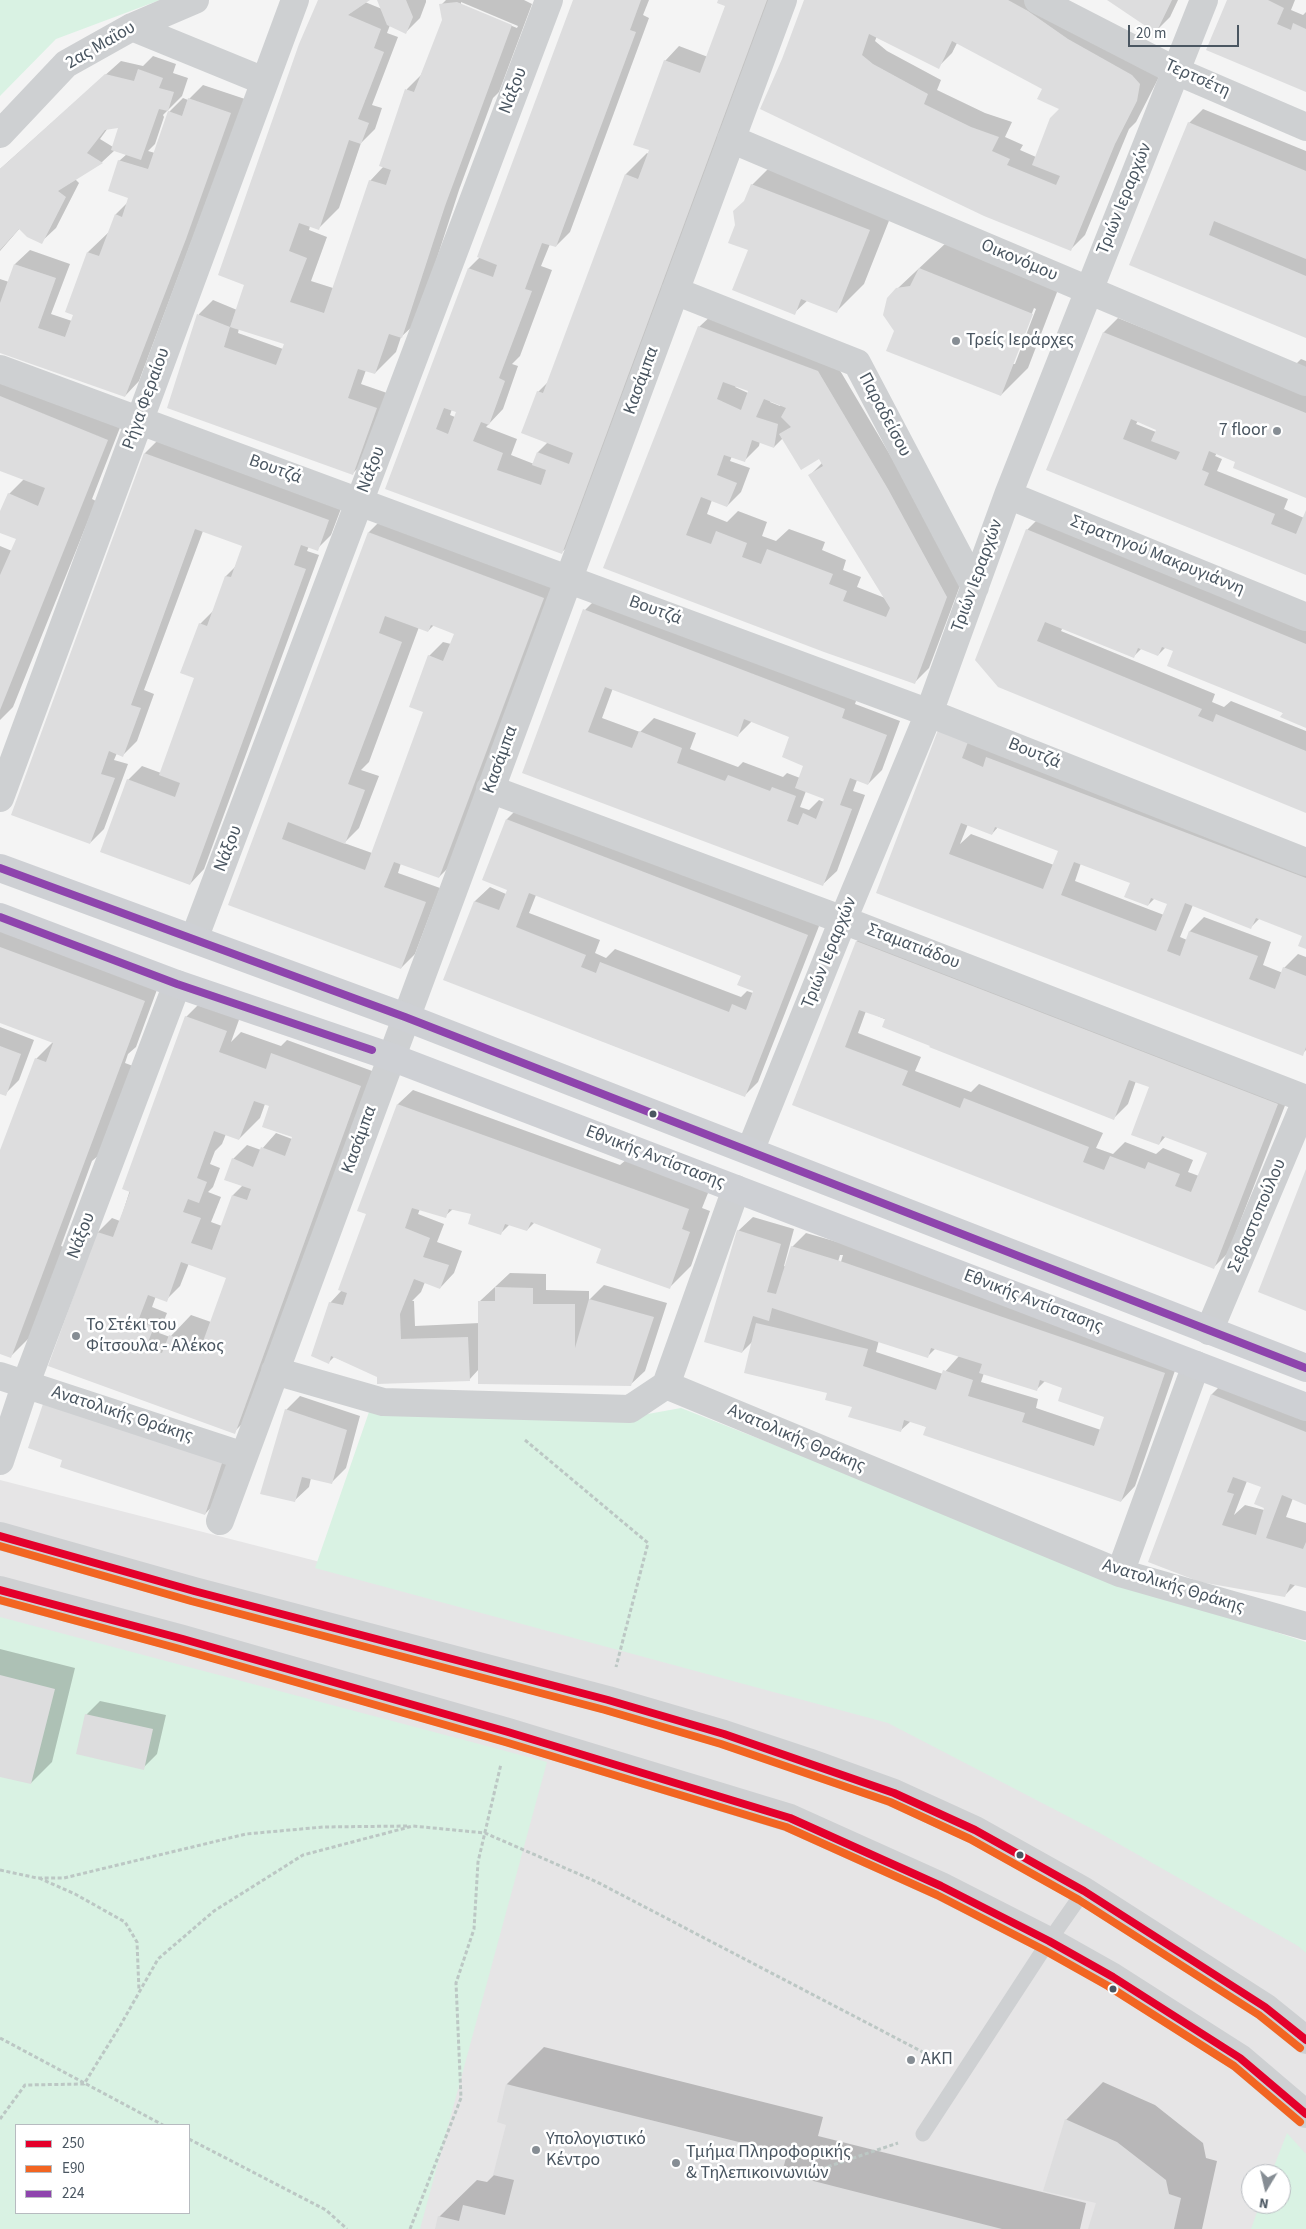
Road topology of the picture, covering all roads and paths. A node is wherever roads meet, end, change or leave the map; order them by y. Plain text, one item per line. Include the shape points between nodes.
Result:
1 (195, 0) edge
2 (294, 0) edge
3 (548, 0) edge
4 (783, 0) edge
5 (1038, 0) edge
6 (1204, 0) edge
7 (132, 27) junction
8 (1176, 71) junction
9 (264, 81) junction
10 (1306, 127) edge
11 (0, 134) edge
12 (731, 139) junction
13 (1089, 290) junction
14 (675, 291) junction
15 (0, 369) edge
16 (1306, 382) edge
17 (139, 421) junction
18 (1008, 495) junction
19 (360, 501) junction
20 (568, 579) junction
21 (975, 587) junction
22 (1306, 617) edge
23 (929, 713) junction
24 (490, 789) junction
25 (0, 798) edge
26 (1306, 862) edge
27 (0, 868) edge
28 (0, 917) edge
29 (843, 920) junction
30 (194, 939) junction
31 (177, 984) junction
32 (405, 1017) junction
33 (391, 1057) junction
34 (1306, 1100) edge
35 (750, 1152) junction
36 (736, 1189) junction
37 (1209, 1331) junction
38 (1196, 1365) junction
39 (1306, 1368) edge
40 (275, 1371) junction
41 (0, 1376) edge
42 (26, 1383) junction
43 (666, 1385) junction
44 (484, 1406) junction
45 (1306, 1407) edge
46 (244, 1456) junction
47 (0, 1461) edge
48 (220, 1521) dead end
49 (0, 1536) edge
50 (1120, 1573) junction
51 (0, 1590) edge
52 (1306, 1626) edge
53 (608, 1700) junction
54 (508, 1732) junction
55 (414, 1826) junction
56 (485, 1833) junction
57 (0, 1870) edge
58 (37, 1878) junction
59 (1084, 1891) junction
60 (1049, 1941) junction
61 (139, 1992) junction
62 (0, 2038) edge
63 (1306, 2040) edge
64 (963, 2073) junction
65 (84, 2084) junction
66 (1306, 2114) edge
67 (0, 2119) edge
68 (161, 2124) edge
69 (923, 2134) joint
70 (190, 2140) edge
71 (797, 2177) dead end
72 (347, 2229) edge
73 (410, 2229) edge

1 - 7 street, 2ας Μαΐου
2 - 9 street, Ρήγα Φεραίου
3 - 19 street, Νάξου
4 - 12 street, Κασάμπα
5 - 8 street, Τερτσέτη
6 - 8 street, Τριών Ιεραρχών
7 - 9 street
7 - 11 street, 2ας Μαΐου via 66,64
8 - 10 street, Τερτσέτη
8 - 13 street, Τριών Ιεραρχών
9 - 17 street, Ρήγα Φεραίου
12 - 13 street, Οικονόμου
12 - 14 street, Κασάμπα
13 - 16 street, Οικονόμου
13 - 18 street, Τριών Ιεραρχών
14 - 20 street, Κασάμπα
14 - 21 street, Παραδείσου via 857,363
15 - 17 street, Βουτζά
17 - 19 street, Βουτζά
17 - 25 street, Ρήγα Φεραίου
18 - 21 street, Τριών Ιεραρχών
18 - 22 street, Στρατηγού Μακρυγιάννη
19 - 20 street, Βουτζά
19 - 30 street, Νάξου
20 - 23 street, Βουτζά
20 - 24 street, Κασάμπα
21 - 23 street, Τριών Ιεραρχών
23 - 26 street, Βουτζά
23 - 29 street, Τριών Ιεραρχών
24 - 29 street, Σταματιάδου
24 - 32 street, Κασάμπα
27 - 30 main road
28 - 31 main road, Εθνικής Αντίστασης
29 - 34 street, Σταματιάδου
29 - 35 street, Τριών Ιεραρχών
30 - 32 main road
31 - 33 main road, Εθνικής Αντίστασης
31 - 42 street, Νάξου
32 - 33 street, Κασάμπα
32 - 35 main road
33 - 36 main road, Εθνικής Αντίστασης
33 - 40 street, Κασάμπα
34 - 37 street, Σεβαστοπούλου
35 - 37 main road
36 - 38 main road, Εθνικής Αντίστασης
36 - 43 street
37 - 39 main road
38 - 45 main road, Εθνικής Αντίστασης
38 - 50 street
40 - 44 street via 382,1402
40 - 46 street, Κασάμπα
41 - 42 street, Ανατολικής Θράκης
42 - 46 street, Ανατολικής Θράκης
42 - 47 street, Νάξου
43 - 44 street via 630,1409
43 - 50 street, Ανατολικής Θράκης
44 - 53 path via 648,1544
46 - 48 street, Κασάμπα
49 - 53 street via 194,1591
50 - 52 street, Ανατολικής Θράκης
51 - 54 street
53 - 59 street via 733,1737 894,1793 975,1830
54 - 56 path
54 - 60 street via 790,1818 941,1886
55 - 56 path
55 - 58 path via 323,1827 246,1834 64,1878
55 - 61 path via 303,1854 214,1911 158,1959
56 - 64 path via 597,1882
56 - 73 path via 478,1862 474,1929 456,1983 460,2098
57 - 58 path
58 - 61 path via 75,1894 125,1922 137,1942
59 - 60 lane
59 - 63 street via 1265,2007
60 - 64 lane
60 - 66 street via 1112,1976 1240,2058
61 - 65 path
62 - 65 path
64 - 69 lane
65 - 67 path via 25,2085
65 - 68 path
69 - 71 path
70 - 72 path via 326,2210

